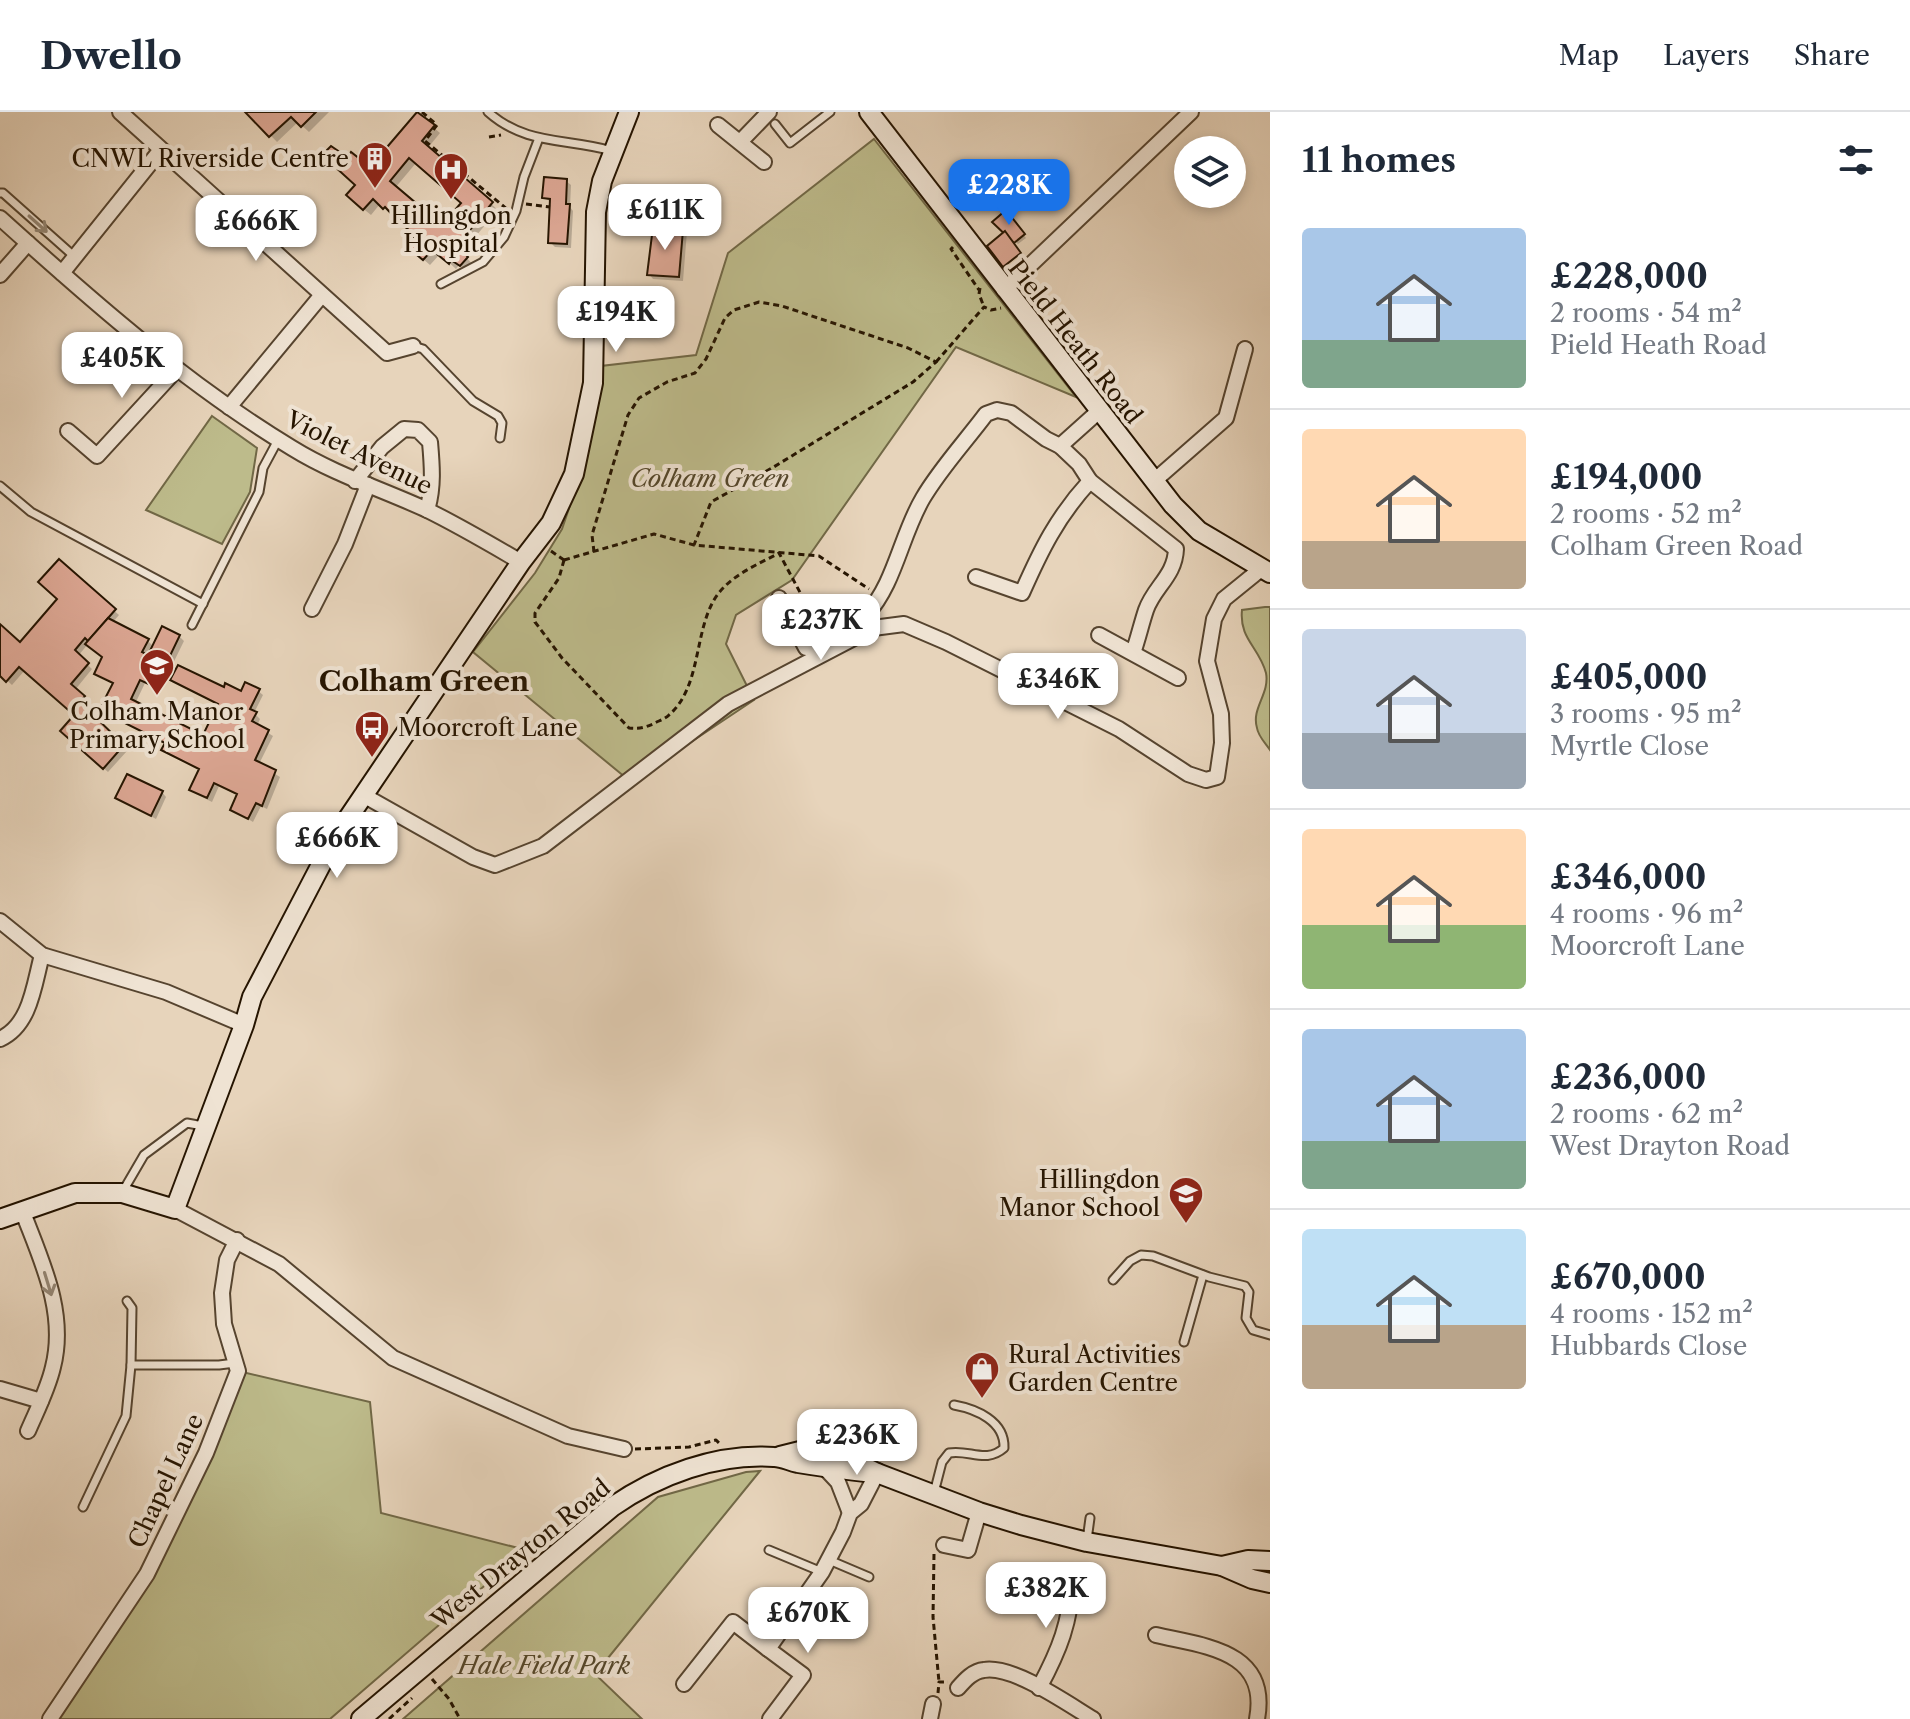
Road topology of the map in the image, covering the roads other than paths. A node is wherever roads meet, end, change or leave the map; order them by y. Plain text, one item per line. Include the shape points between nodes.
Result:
1 (120, 112) edge
2 (488, 112) edge
3 (629, 112) edge
4 (830, 112) edge
5 (869, 112) edge
6 (1191, 112) edge
7 (772, 118) edge
8 (718, 125) dead end
9 (539, 138) junction
10 (740, 142) junction
11 (160, 151) junction
12 (612, 151) junction
13 (764, 162) dead end
14 (0, 193) edge
15 (0, 218) edge
16 (28, 243) junction
17 (75, 257) junction
18 (62, 273) junction
19 (0, 275) edge
20 (441, 284) dead end
21 (1000, 292) junction
22 (321, 296) junction
23 (413, 346) joint
24 (1245, 349) dead end
25 (176, 370) junction
26 (229, 407) junction
27 (1099, 411) junction
28 (68, 431) dead end
29 (500, 438) dead end
30 (278, 440) junction
31 (1060, 446) junction
32 (1090, 481) junction
33 (1154, 481) junction
34 (361, 483) junction
35 (0, 486) edge
36 (427, 510) junction
37 (521, 562) junction
38 (1265, 571) edge
39 (976, 577) dead end
40 (779, 598) dead end
41 (203, 604) junction
42 (312, 609) dead end
43 (192, 625) dead end
44 (1099, 635) dead end
45 (1133, 653) junction
46 (1178, 678) dead end
47 (363, 795) junction
48 (0, 921) edge
49 (42, 955) junction
50 (244, 1025) junction
51 (0, 1039) edge
52 (206, 1127) junction
53 (122, 1193) junction
54 (175, 1209) junction
55 (22, 1210) junction
56 (0, 1219) edge
57 (237, 1240) junction
58 (1203, 1275) junction
59 (1113, 1280) dead end
60 (127, 1301) dead end
61 (1270, 1335) edge
62 (1184, 1342) dead end
63 (235, 1363) junction
64 (131, 1365) junction
65 (0, 1389) edge
66 (41, 1401) junction
67 (954, 1405) dead end
68 (28, 1431) dead end
69 (624, 1449) road end
70 (777, 1457) junction
71 (823, 1466) junction
72 (877, 1473) junction
73 (934, 1495) junction
74 (83, 1507) dead end
75 (979, 1512) junction
76 (850, 1513) junction
77 (1090, 1518) dead end
78 (1087, 1542) junction
79 (944, 1545) road end
80 (769, 1550) dead end
81 (1268, 1560) edge
82 (825, 1566) junction
83 (1222, 1566) junction
84 (869, 1577) dead end
85 (1073, 1578) dead end
86 (1270, 1583) edge
87 (1156, 1635) dead end
88 (768, 1649) junction
89 (684, 1684) dead end
90 (958, 1688) road end
91 (1039, 1688) junction
92 (50, 1719) edge
93 (361, 1719) edge
94 (770, 1719) edge
95 (1093, 1719) edge
96 (1257, 1719) edge

1 - 11 street
2 - 9 lane
3 - 12 street
4 - 7 lane via 790,143
5 - 21 street, Pield Heath Road
6 - 21 street
7 - 10 street
8 - 10 street
9 - 12 lane
9 - 20 lane via 504,237 473,270
10 - 13 street
11 - 17 street
11 - 22 street
12 - 37 street via 596,212 594,367 586,423 574,474 559,507
14 -> 17 lane
15 - 16 street, Violet Avenue
16 - 18 street, Violet Avenue
16 - 19 street
17 - 18 street
18 - 25 street, Violet Avenue
21 - 27 street, Pield Heath Road
22 - 23 street via 387,353
22 - 26 street
23 - 29 lane via 423,349 473,401 498,416
24 - 33 street via 1226,418
25 - 26 street, Violet Avenue
25 - 28 street via 97,456
26 - 30 street, Violet Avenue
27 - 31 street
27 - 33 street, Pield Heath Road
30 - 34 street, Violet Avenue
30 - 41 lane via 263,468 259,492
31 - 32 street
31 - 40 street via 1011,413 986,414 924,496 880,598 863,617 806,648
32 - 39 street via 1047,538 1022,593
32 - 45 street via 1176,549 1176,564 1146,610
33 - 38 street, Pield Heath Road via 1199,531
34 - 36 street, Violet Avenue
34 - 36 street via 382,447 404,429 418,430 430,442 433,471
34 - 42 street via 345,544
35 - 41 lane via 31,512
36 - 37 street, Violet Avenue
37 - 47 street
38 - 47 street via 1224,599 1214,619 1207,661 1221,714 1222,743 1217,777 1206,780 1119,729 904,624 873,628 728,704 543,846 495,865
41 - 43 lane
44 - 45 street
45 - 46 street
47 - 50 street via 252,997
48 - 49 street
49 - 50 street via 166,992
49 - 51 street via 24,1019
50 - 52 street
52 - 53 lane via 187,1123 144,1155
52 - 54 street
53 - 54 street
53 - 55 street via 75,1193
54 - 57 street
55 - 56 street
55 -> 66 street via 58,1321 54,1365
57 - 63 street, Chapel Lane via 227,1260 222,1293
57 - 69 street via 279,1264 393,1358 568,1436
58 - 59 lane via 1141,1255
58 - 61 lane via 1248,1288 1246,1318 1253,1330
58 - 62 lane
60 - 64 lane via 132,1308
63 - 64 lane
63 - 92 street, Chapel Lane via 238,1371 206,1453 147,1574
64 - 74 lane via 126,1416
65 - 66 street
66 - 68 street
67 - 73 lane via 983,1413 1004,1439 1004,1448 981,1457 949,1453
70 - 71 street, West Drayton Road
70 - 72 street, West Drayton Road via 817,1451 841,1455
70 - 93 street, West Drayton Road via 708,1463 622,1500
71 - 72 street, West Drayton Road
71 - 76 street via 843,1490
72 - 73 street, West Drayton Road
72 - 76 street via 861,1504
73 - 75 street, West Drayton Road
75 - 78 street, West Drayton Road
75 - 79 street via 968,1550
76 - 82 street
77 - 78 lane
78 - 83 street, West Drayton Road
80 - 82 lane
81 - 83 street, West Drayton Road
82 - 84 lane
82 - 88 street
83 - 86 street, West Drayton Road
85 - 91 street via 1064,1639
87 - 96 street via 1230,1651 1246,1660 1264,1688
88 - 89 street via 733,1622
88 - 94 street via 803,1675
90 - 91 street via 986,1669 1015,1675
91 - 95 street

